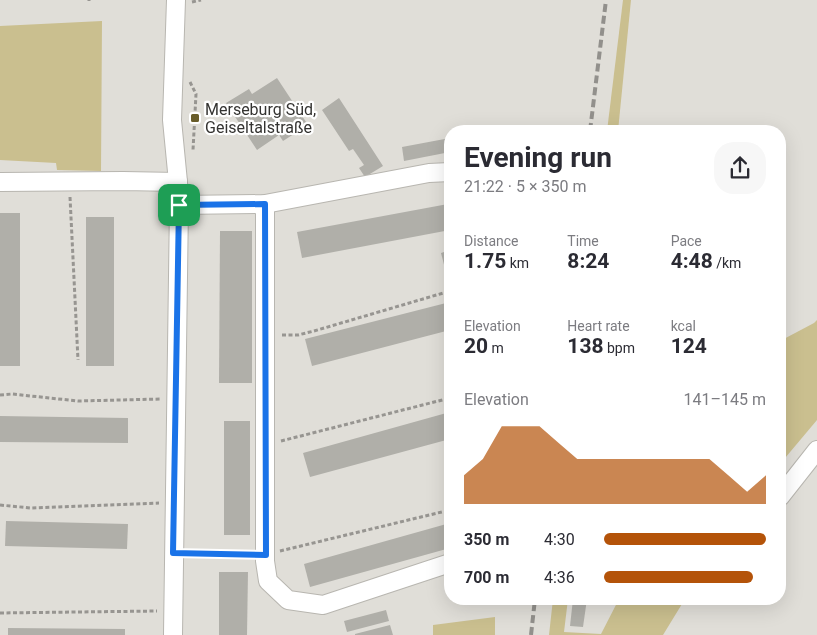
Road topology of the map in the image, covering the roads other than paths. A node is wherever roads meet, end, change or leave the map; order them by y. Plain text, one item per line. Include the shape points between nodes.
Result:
1 (176, 0) edge
2 (444, 172) edge
3 (0, 182) edge
4 (178, 182) junction
5 (265, 204) junction
6 (179, 205) junction
7 (817, 450) edge
8 (786, 490) edge
9 (444, 565) edge
10 (173, 635) edge

1 - 4 street via 172,120
2 - 5 street
3 - 4 street
4 - 6 street
5 - 6 street
5 - 9 street via 268,581 288,600 323,605
6 - 10 street
7 - 8 street

